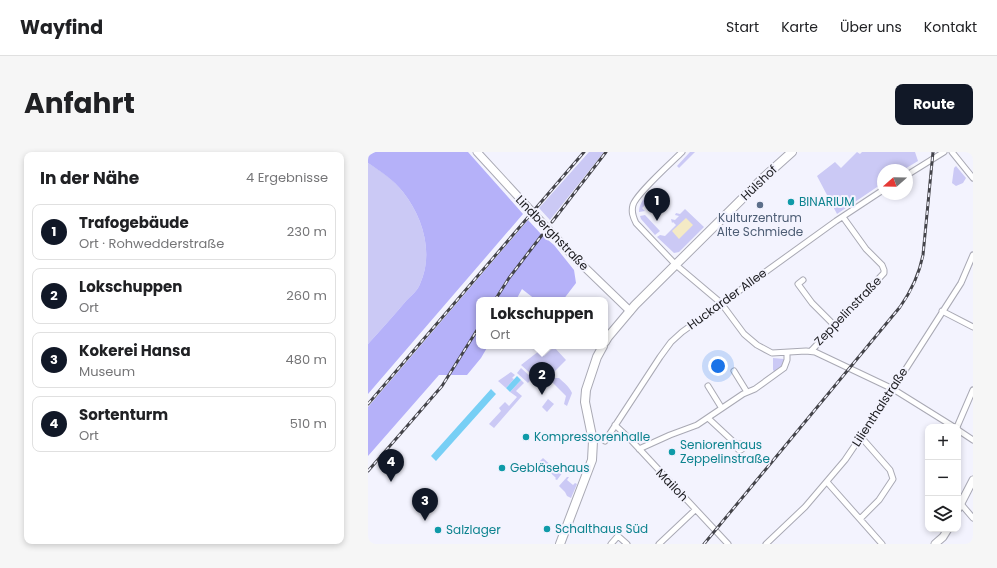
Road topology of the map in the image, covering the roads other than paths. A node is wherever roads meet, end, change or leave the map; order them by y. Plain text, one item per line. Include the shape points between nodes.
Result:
1 (477, 152) edge
2 (682, 152) edge
3 (792, 152) edge
4 (944, 152) edge
5 (952, 152) edge
6 (913, 171) edge
7 (973, 178) edge
8 (877, 194) edge
9 (842, 217) junction
10 (973, 255) edge
11 (676, 265) junction
12 (803, 280) dead end
13 (721, 303) junction
14 (630, 311) junction
15 (942, 311) junction
16 (834, 325) junction
17 (973, 327) edge
18 (608, 337) edge
19 (601, 349) edge
20 (811, 351) junction
21 (786, 353) junction
22 (734, 371) dead end
23 (708, 386) dead end
24 (893, 389) junction
25 (973, 390) edge
26 (747, 392) junction
27 (721, 407) junction
28 (708, 418) junction
29 (950, 424) edge
30 (958, 424) edge
31 (615, 426) junction
32 (961, 432) edge
33 (861, 437) junction
34 (973, 440) edge
35 (605, 441) dead end
36 (737, 445) dead end
37 (639, 449) junction
38 (973, 480) edge
39 (827, 482) junction
40 (961, 503) edge
41 (961, 509) edge
42 (696, 510) junction
43 (973, 518) edge
44 (860, 519) junction
45 (946, 532) edge
46 (560, 544) edge
47 (611, 544) edge
48 (627, 544) edge
49 (659, 544) edge
50 (728, 544) edge
51 (766, 544) edge
52 (882, 544) edge
53 (935, 544) edge

1 - 14 main road, Lindberghstraße via 572,255
2 - 11 street via 639,195 632,212 636,223
3 - 11 main road, Hülshof
4 - 6 street
5 - 7 street
8 - 9 street, Huckarder Allee
9 - 13 street, Huckarder Allee
9 - 16 street, Zeppelinstraße via 884,270 882,276
10 - 15 street, Lilienthalstraße via 961,283
11 - 13 street
11 - 14 main road, Hülshof
12 - 16 street via 798,284
13 - 21 street via 744,334 757,345 772,353
13 - 31 street, Huckarder Allee via 689,326 667,347
14 - 18 main road, Hülshof
15 - 17 street
15 - 24 street, Lilienthalstraße
16 - 20 street, Zeppelinstraße
19 - 46 main road via 586,390 585,402 593,441 592,460
20 - 21 street
20 - 24 street
21 - 26 street via 784,368
22 - 26 street
23 - 27 street
24 - 29 street
24 - 33 street, Lilienthalstraße
25 - 30 street
26 - 27 street
27 - 28 street
28 - 36 street
28 - 37 street via 687,430
31 - 35 street, Huckarder Allee
31 - 37 street, Mailoh
32 - 34 street
33 - 39 street, Lilienthalstraße
33 - 44 street via 890,470 893,479 879,500
37 - 42 street, Mailoh
38 - 40 main road
39 - 44 street
39 - 51 street, Lilienthalstraße
41 - 43 street
42 - 49 street
42 - 50 street, Mailoh
44 - 52 street
45 - 53 main road
47 - 48 street via 618,536

